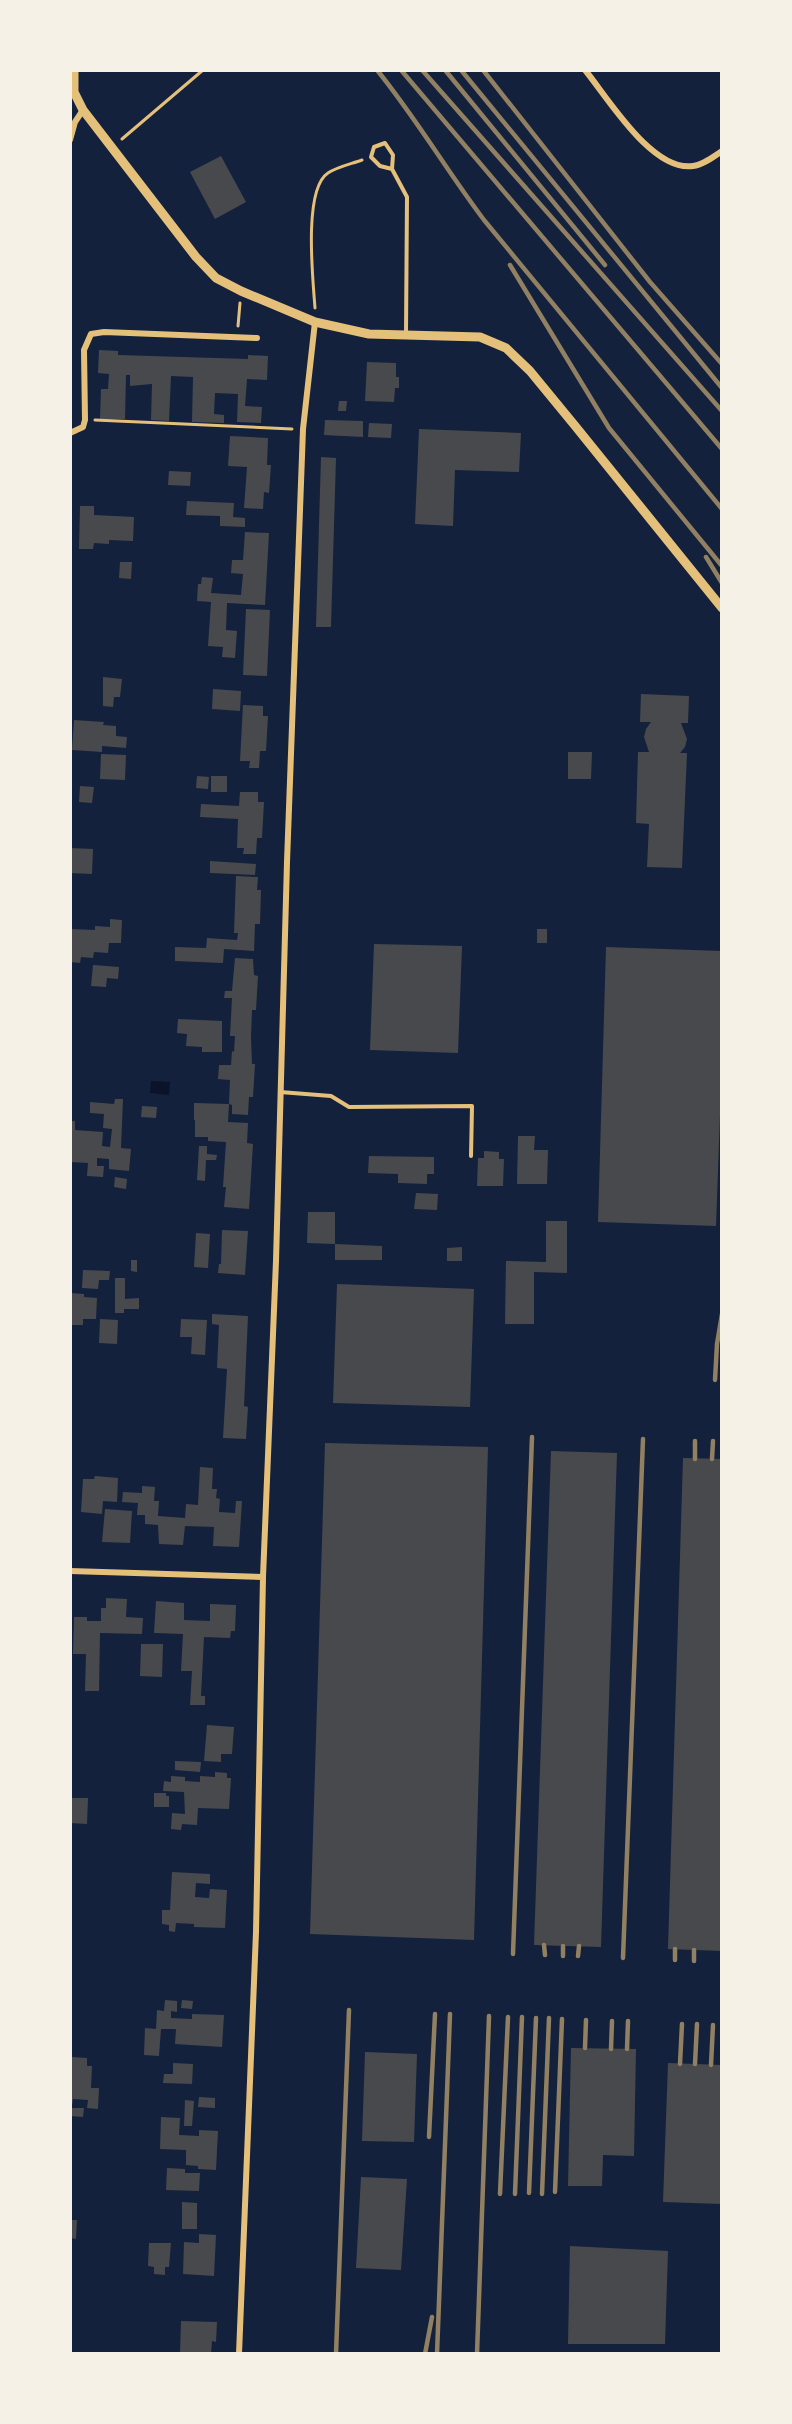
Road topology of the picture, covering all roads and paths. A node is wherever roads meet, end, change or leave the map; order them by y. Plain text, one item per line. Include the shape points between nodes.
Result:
1 (74, 70) edge
2 (203, 70) edge
3 (585, 70) edge
4 (83, 110) junction
5 (70, 140) edge
6 (112, 148) junction
7 (722, 151) edge
8 (371, 157) junction
9 (392, 170) junction
10 (241, 291) junction
11 (315, 322) junction
12 (406, 335) junction
13 (238, 337) junction
14 (257, 338) dead end
15 (85, 420) junction
16 (303, 429) junction
17 (70, 433) edge
18 (722, 608) edge
19 (279, 1092) junction
20 (471, 1156) dead end
21 (70, 1571) edge
22 (263, 1577) junction
23 (240, 2354) edge

1 - 4 street via 74,92
2 - 6 path
3 - 7 street via 657,155 674,164 693,166
4 - 5 street
4 - 6 street
6 - 10 street via 196,257 216,278
8 - 9 lane
8 - 9 lane via 374,147 385,143 393,154
8 - 11 path via 326,174 316,190 312,215
9 - 12 lane via 407,197
10 - 11 street
10 - 13 path
11 - 12 street via 369,334
11 - 16 street
12 - 18 street via 480,338 506,348 530,371
13 - 14 street
13 - 15 street via 90,334 84,350
15 - 16 path
15 - 17 street via 83,427
16 - 19 street
19 - 20 lane via 330,1096 349,1107 472,1106
19 - 22 street
21 - 22 street
22 - 23 street via 256,1932

